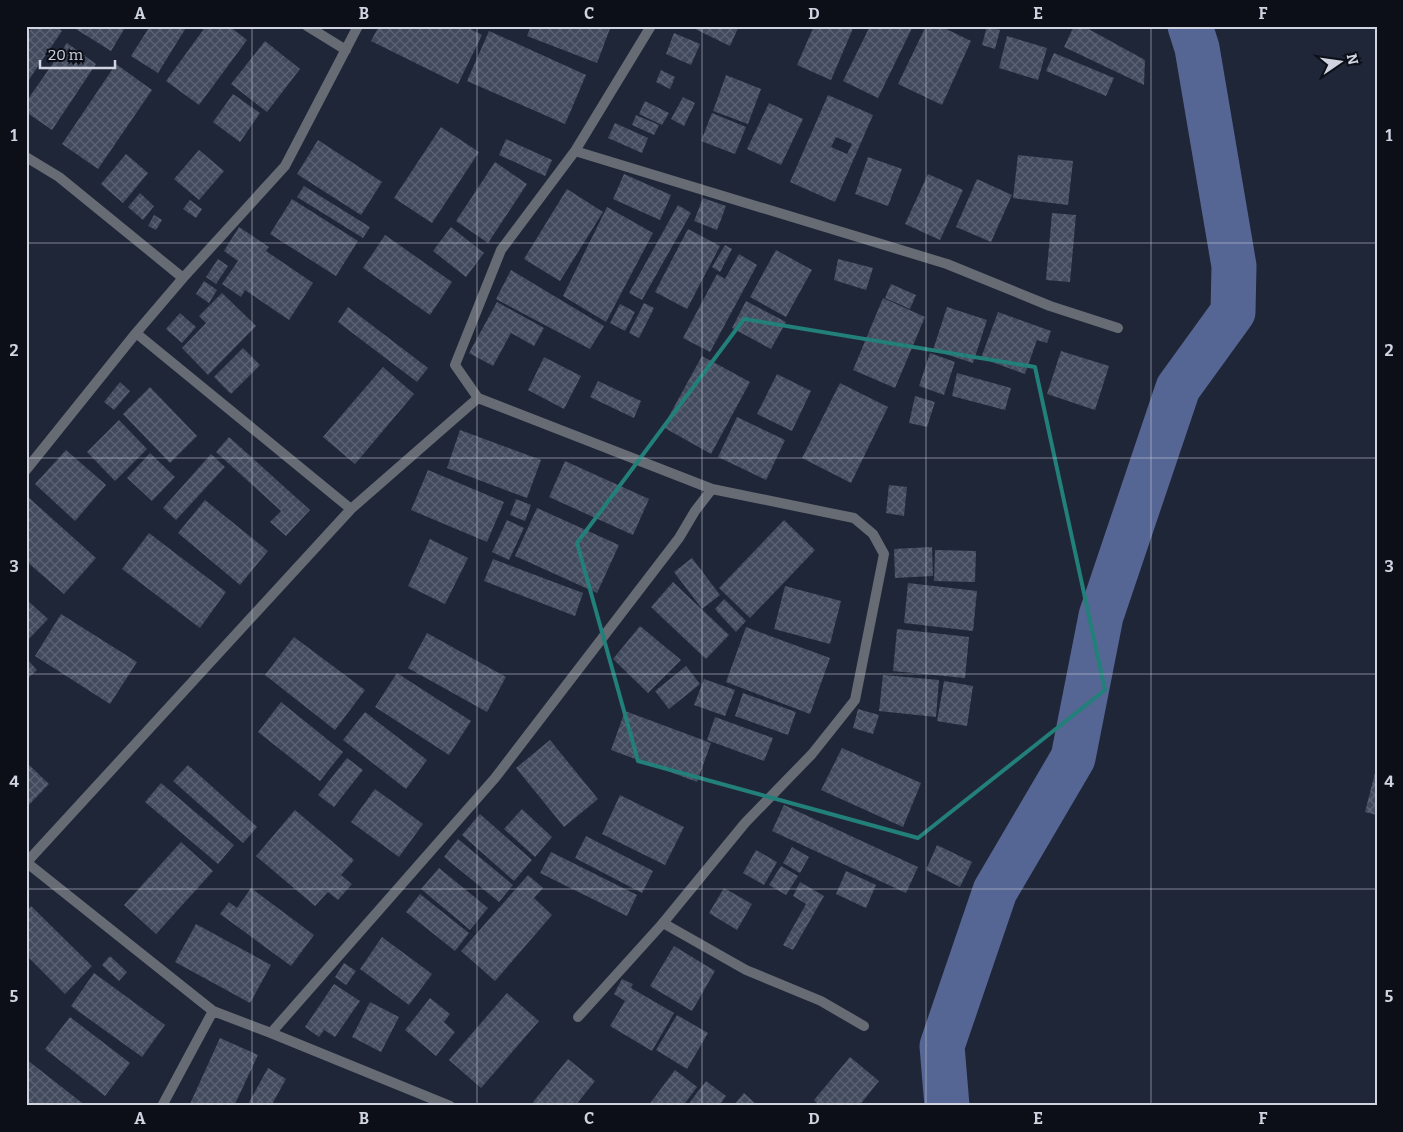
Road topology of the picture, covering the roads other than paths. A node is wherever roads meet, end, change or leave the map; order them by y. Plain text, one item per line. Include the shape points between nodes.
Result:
1 (307, 26) edge
2 (358, 26) edge
3 (651, 26) edge
4 (346, 50) junction
5 (575, 151) junction
6 (26, 157) edge
7 (184, 278) junction
8 (1118, 328) dead end
9 (136, 333) junction
10 (478, 398) junction
11 (26, 470) edge
12 (712, 489) junction
13 (351, 509) junction
14 (26, 862) edge
15 (663, 923) junction
16 (213, 1012) junction
17 (578, 1017) dead end
18 (864, 1026) dead end
19 (271, 1033) junction
20 (162, 1106) edge
21 (450, 1106) edge

1 - 4 street
2 - 4 street
3 - 5 street
4 - 7 street via 285,166
5 - 8 street via 947,264 1050,306
5 - 10 street via 501,250 455,365
6 - 7 street via 59,176
7 - 9 street
9 - 11 street
9 - 13 street
10 - 12 street
10 - 13 street
12 - 15 street via 854,518 873,534 884,554 855,700 812,754 745,823
12 - 19 street via 679,538 495,778
13 - 14 street
14 - 16 street
15 - 17 street
15 - 18 street via 746,970 820,1001
16 - 19 street
16 - 20 street
19 - 21 street

